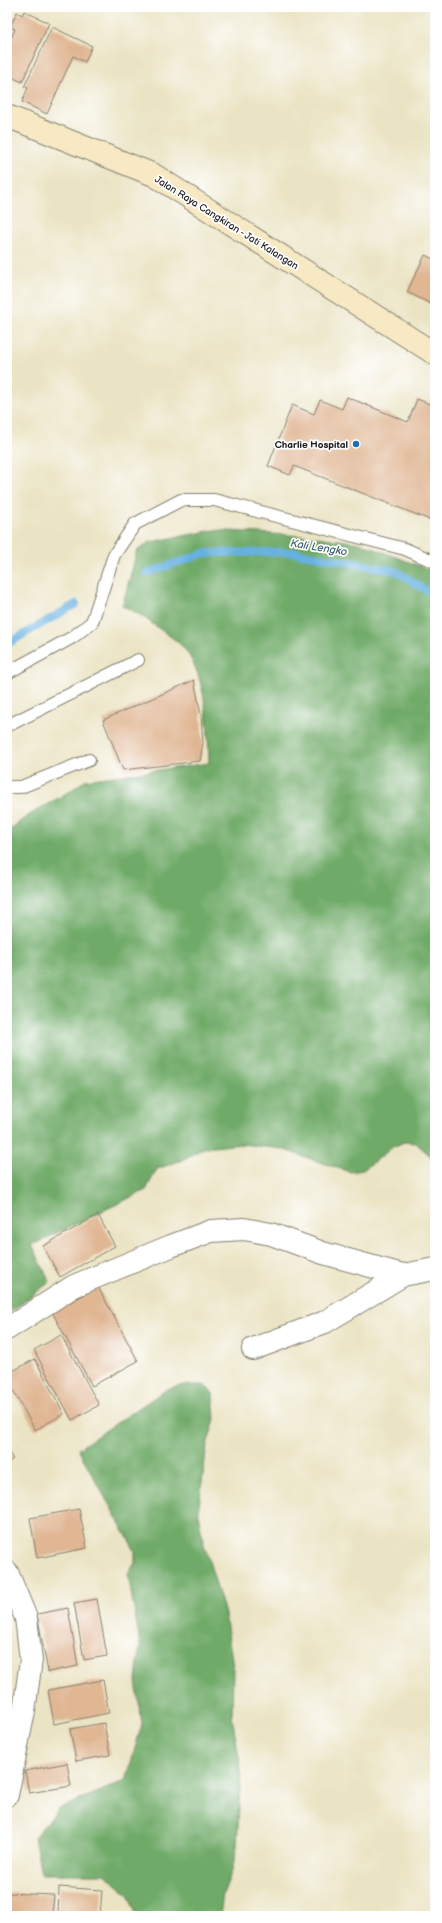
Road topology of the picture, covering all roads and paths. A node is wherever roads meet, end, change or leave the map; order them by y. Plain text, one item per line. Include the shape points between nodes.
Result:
1 (7, 116) edge
2 (435, 354) edge
3 (435, 562) edge
4 (138, 660) dead end
5 (7, 672) edge
6 (7, 726) edge
7 (89, 760) dead end
8 (7, 787) edge
9 (435, 1269) edge
10 (403, 1275) junction
11 (7, 1328) edge
12 (252, 1349) dead end
13 (7, 1572) edge
14 (7, 1795) edge

1 - 2 street, Jalan Raya Cangkiran - Jati Kalangan via 154,175
3 - 5 lane via 405,549 214,500 181,500 135,524 114,555 92,622 73,637
4 - 6 lane
7 - 8 lane via 21,787
9 - 10 street
10 - 11 street via 323,1253 271,1234 244,1229 212,1232 74,1286
10 - 12 street via 325,1322
13 - 14 street via 26,1618 32,1660

